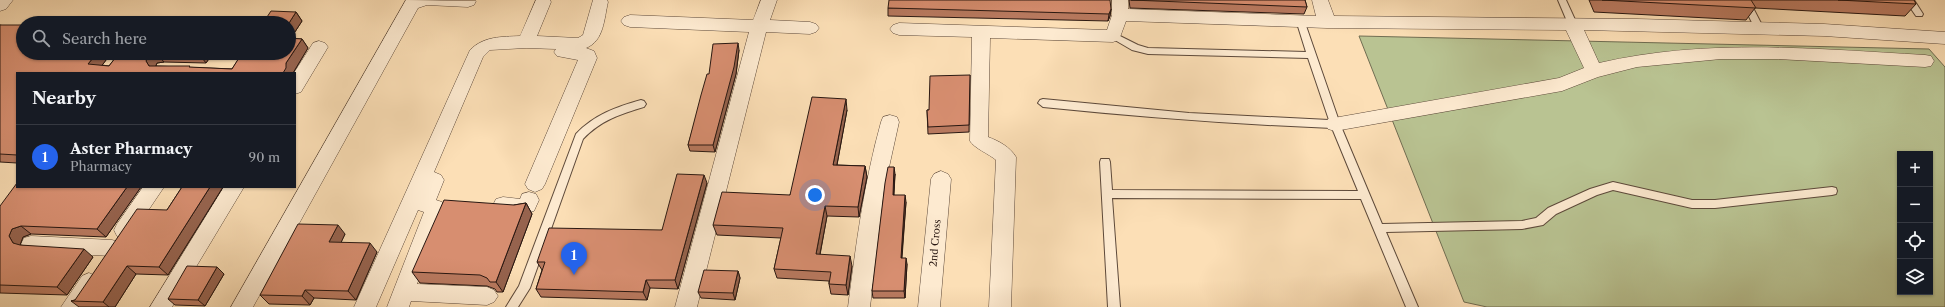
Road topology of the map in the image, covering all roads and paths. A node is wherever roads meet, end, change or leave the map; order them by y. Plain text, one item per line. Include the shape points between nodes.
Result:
1 (5, 0) edge
2 (423, 0) edge
3 (431, 0) edge
4 (769, 0) edge
5 (1320, 0) edge
6 (1562, 0) edge
7 (1745, 0) edge
8 (1909, 0) edge
9 (468, 1) edge
10 (543, 2) dead end
11 (600, 2) dead end
12 (0, 5) edge
13 (1120, 8) edge
14 (1918, 14) dead end
15 (1300, 20) junction
16 (630, 21) dead end
17 (1327, 22) junction
18 (1572, 24) junction
19 (759, 27) junction
20 (810, 28) dead end
21 (899, 29) dead end
22 (1759, 29) junction
23 (981, 31) junction
24 (1113, 36) junction
25 (1945, 38) edge
26 (526, 42) junction
27 (319, 47) dead end
28 (481, 54) junction
29 (1312, 54) junction
30 (1925, 61) dead end
31 (1594, 71) junction
32 (296, 85) edge
33 (1043, 103) dead end
34 (642, 104) dead end
35 (890, 122) dead end
36 (1335, 124) junction
37 (1105, 162) dead end
38 (941, 179) dead end
39 (153, 188) edge
40 (233, 188) edge
41 (1832, 191) dead end
42 (1107, 194) junction
43 (1366, 195) junction
44 (426, 200) junction
45 (450, 202) edge
46 (481, 204) edge
47 (1380, 228) junction
48 (31, 244) edge
49 (112, 248) junction
50 (487, 296) dead end
51 (401, 300) edge
52 (448, 301) edge
53 (72, 307) edge
54 (162, 307) edge
55 (242, 307) edge
56 (365, 307) edge
57 (512, 307) edge
58 (686, 307) edge
59 (859, 307) edge
60 (930, 307) edge
61 (1000, 307) edge
62 (1114, 307) edge
63 (1412, 307) edge

1 - 12 street
2 - 55 street via 412,4
3 - 9 street
4 - 19 street
5 - 17 street
6 - 18 lane
7 - 22 lane
8 - 14 lane
10 - 26 street
11 - 26 street via 591,37 587,42
13 - 15 street
13 - 24 street
15 - 17 street
15 - 29 lane
16 - 19 street
17 - 18 street
18 - 22 street
18 - 31 street
19 - 20 street
19 - 58 street
21 - 23 street
22 - 25 street via 1824,30
23 - 24 street
23 - 61 street via 979,141 1006,157
24 - 29 lane via 1135,48 1148,51
26 - 28 street via 491,44 484,46
27 - 32 street
28 - 44 street
28 - 46 street via 557,52 588,55 526,205 521,207
28 - 56 street
29 - 36 lane
30 - 31 street via 1777,53 1721,53 1637,61
31 - 36 street via 1562,84
33 - 36 lane via 1249,122
34 - 57 lane via 614,111 590,125 579,137 524,288
35 - 59 street via 880,155 868,221
36 - 43 lane
37 - 42 lane
38 - 60 street, 2nd Cross
39 - 49 street
40 - 54 street
41 - 47 lane via 1715,204 1692,204 1613,186 1552,211 1539,222 1522,225
42 - 43 lane
42 - 62 lane
43 - 47 lane
44 - 45 street
44 - 51 street via 425,206 435,208
47 - 63 lane
48 - 49 street
49 - 53 street
50 - 52 street
51 - 52 street

